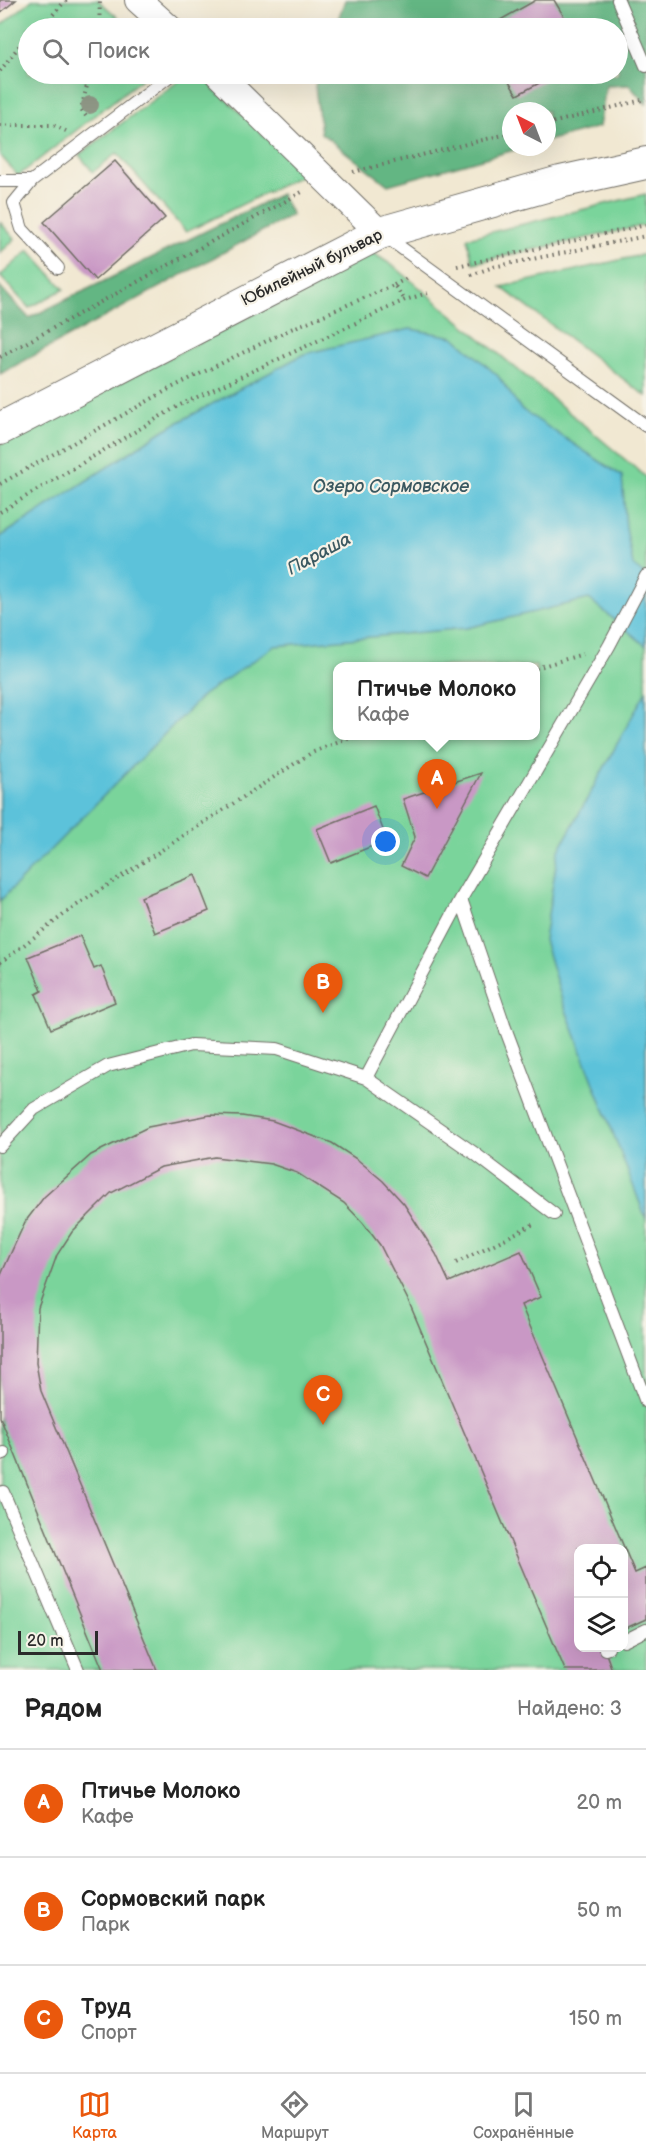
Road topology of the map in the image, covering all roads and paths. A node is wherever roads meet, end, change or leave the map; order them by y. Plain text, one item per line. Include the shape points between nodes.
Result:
1 (66, 0) edge
2 (100, 0) edge
3 (138, 0) edge
4 (618, 0) edge
5 (50, 18) edge
6 (99, 18) edge
7 (158, 18) edge
8 (626, 18) edge
9 (628, 24) edge
10 (18, 48) edge
11 (646, 66) edge
12 (0, 71) edge
13 (87, 84) edge
14 (159, 84) edge
15 (228, 84) edge
16 (646, 99) edge
17 (556, 122) edge
18 (0, 125) edge
19 (502, 135) edge
20 (91, 136) junction
21 (646, 163) edge
22 (327, 179) junction
23 (0, 181) edge
24 (32, 181) junction
25 (646, 225) edge
26 (380, 233) junction
27 (646, 236) edge
28 (58, 268) dead end
29 (436, 272) junction
30 (452, 283) junction
31 (394, 285) junction
32 (405, 300) junction
33 (0, 357) edge
34 (646, 426) edge
35 (0, 429) edge
36 (0, 484) edge
37 (0, 512) edge
38 (646, 576) edge
39 (609, 646) junction
40 (540, 667) edge
41 (343, 740) edge
42 (461, 899) junction
43 (0, 963) edge
44 (366, 1078) junction
45 (0, 1146) edge
46 (554, 1214) joint
47 (456, 1263) dead end
48 (646, 1402) edge
49 (0, 1493) edge
50 (646, 1630) edge
51 (628, 1639) edge
52 (78, 1670) edge

1 - 5 path
2 - 6 path
3 - 7 street
4 - 8 lane
9 - 11 lane
10 - 12 path
13 - 20 path via 81,109
14 - 20 lane
15 - 22 street
16 - 17 path
18 - 20 path via 53,125
19 - 22 path
20 - 24 lane
21 - 26 street, Юбилейный бульвар via 560,182
22 - 26 street
22 - 33 path
23 - 24 lane
24 - 28 lane via 14,203 22,229
25 - 29 path
26 - 29 lane
26 - 35 street, Юбилейный бульвар
27 - 30 path via 493,267
29 - 30 lane
29 - 31 path via 414,275
30 - 32 path
30 - 34 lane
31 - 32 path
31 - 36 path via 171,387
32 - 37 path via 178,406
38 - 39 lane
39 - 40 path
39 - 42 lane
41 - 43 path via 311,753 74,908
42 - 44 lane
42 - 48 lane
44 - 45 lane via 276,1049 191,1046 108,1066 34,1110
44 - 46 lane
46 - 47 path
49 - 52 lane via 3,1492
50 - 51 lane

